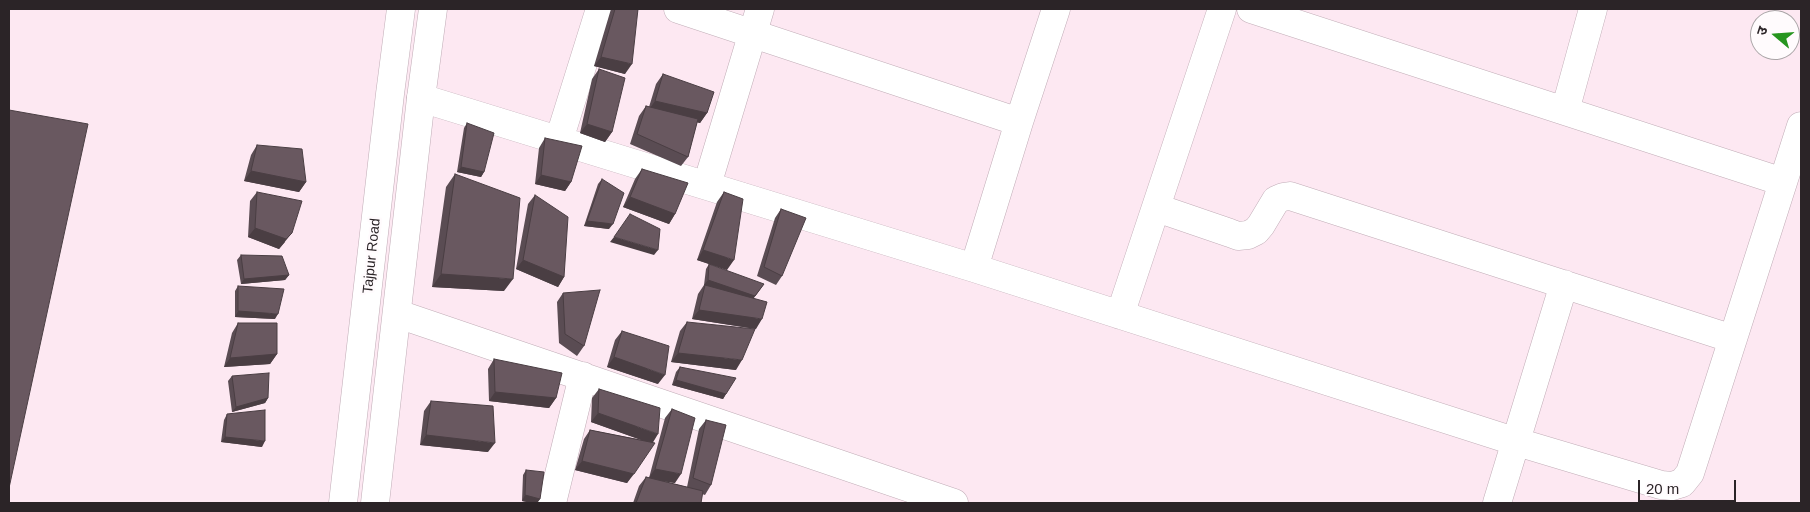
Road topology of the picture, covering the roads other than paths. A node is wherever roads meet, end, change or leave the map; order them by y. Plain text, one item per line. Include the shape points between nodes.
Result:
1 (600, 9) edge
2 (678, 9) edge
3 (1056, 9) edge
4 (1222, 9) edge
5 (1251, 9) edge
6 (1593, 9) edge
7 (400, 20) edge
8 (756, 21) edge
9 (431, 22) edge
10 (421, 98) junction
11 (1565, 111) junction
12 (1019, 122) junction
13 (1801, 126) edge
14 (559, 140) junction
15 (1783, 182) junction
16 (707, 186) junction
17 (1157, 208) junction
18 (974, 268) junction
19 (1564, 284) junction
20 (398, 314) junction
21 (1120, 315) junction
22 (1733, 339) junction
23 (583, 376) junction
24 (1517, 442) junction
25 (344, 503) edge
26 (375, 503) edge
27 (552, 503) edge
28 (954, 503) edge
29 (1497, 503) edge

1 - 14 street
2 - 8 street
3 - 12 street
4 - 17 street
5 - 11 street
6 - 11 street
7 - 9 street
7 - 25 street, Tajpur Road
8 - 12 street
8 - 16 street
9 - 10 street
10 - 14 street
10 - 20 street
11 - 15 street
12 - 18 street
13 - 15 street
14 - 16 street
15 - 22 street
16 - 18 street
17 - 19 street via 1238,236 1256,231 1276,200 1290,196
17 - 21 street
18 - 21 street
19 - 22 street
19 - 24 street
20 - 23 street
20 - 26 street
21 - 24 street
22 - 24 street via 1690,472 1682,483 1662,485
23 - 27 street
23 - 28 street
24 - 29 street

